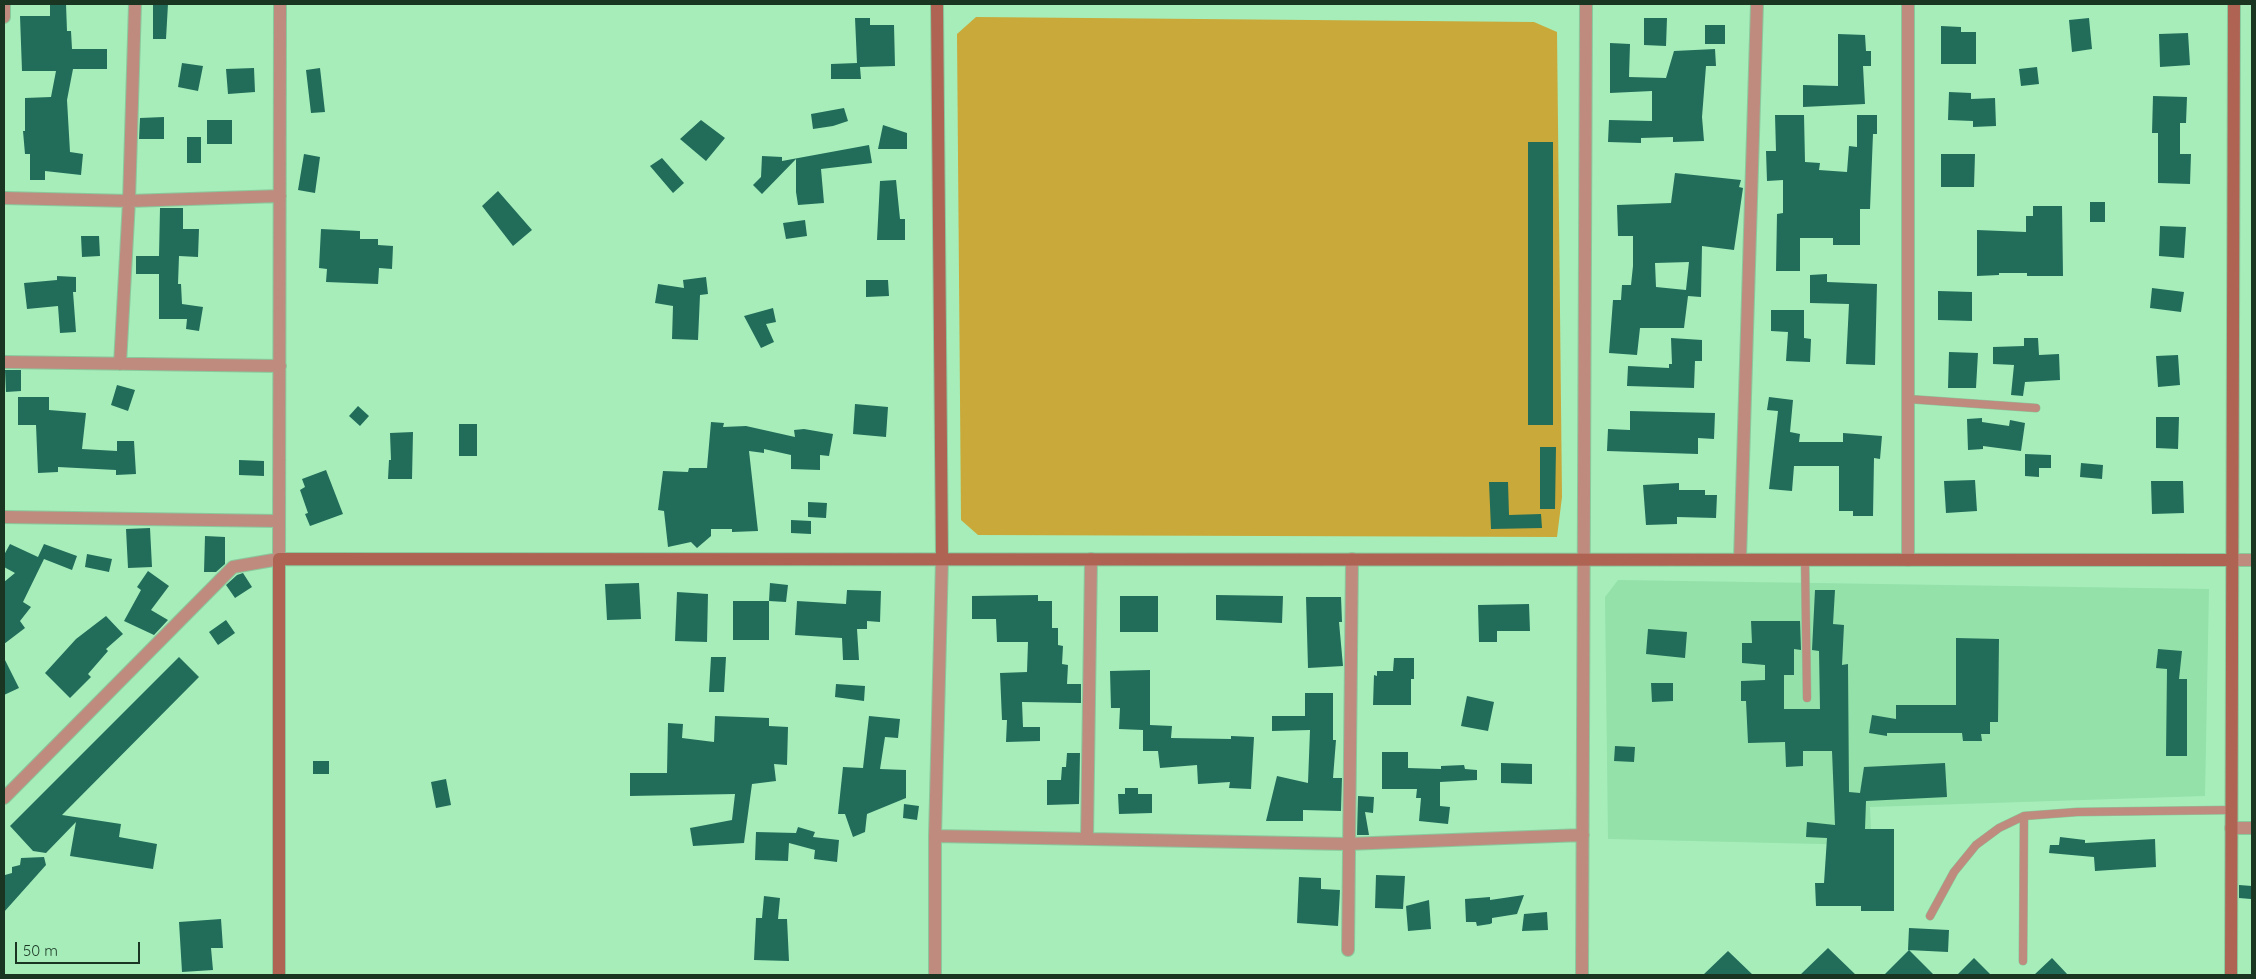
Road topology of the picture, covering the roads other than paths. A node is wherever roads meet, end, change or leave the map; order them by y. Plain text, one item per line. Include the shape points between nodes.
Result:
1 (4, 4) edge
2 (134, 4) edge
3 (280, 4) edge
4 (937, 4) edge
5 (1586, 4) edge
6 (1757, 4) edge
7 (1908, 4) edge
8 (2234, 4) edge
9 (4, 17) edge
10 (280, 196) junction
11 (4, 198) edge
12 (129, 201) junction
13 (4, 362) edge
14 (120, 364) junction
15 (280, 366) junction
16 (1908, 399) junction
17 (2036, 408) dead end
18 (4, 517) edge
19 (279, 521) junction
20 (280, 559) junction
21 (942, 559) junction
22 (1091, 559) junction
23 (1352, 559) junction
24 (1584, 559) junction
25 (1740, 559) junction
26 (1805, 560) junction
27 (1908, 560) junction
28 (2232, 560) junction
29 (2252, 560) edge
30 (1806, 698) dead end
31 (4, 798) edge
32 (2231, 810) junction
33 (2024, 816) junction
34 (2231, 828) junction
35 (2252, 828) edge
36 (1583, 835) junction
37 (935, 836) junction
38 (1087, 839) junction
39 (1348, 844) junction
40 (1930, 916) dead end
41 (1348, 950) dead end
42 (2023, 961) dead end
43 (279, 975) edge
44 (935, 975) edge
45 (1582, 975) edge
46 (2231, 975) edge

1 - 9 street
2 - 12 street
3 - 10 street
4 - 21 street
5 - 24 street
6 - 25 street
7 - 16 street
8 - 28 street
10 - 12 street
10 - 15 street
11 - 12 street
12 - 14 street
13 - 14 street
14 - 15 street
15 - 19 street
16 - 17 lane
16 - 27 street
18 - 19 street
19 - 20 street
20 - 21 street
20 - 31 street via 233,567
20 - 43 street
21 - 22 street
21 - 37 street
22 - 23 street
22 - 38 street
23 - 24 street
23 - 39 street
24 - 25 street
24 - 36 street
25 - 26 street
26 - 27 street
26 - 30 lane
27 - 28 street
28 - 29 street
28 - 32 street
32 - 33 lane
32 - 34 street
33 - 40 lane via 1999,828 1976,845 1954,872
33 - 42 lane
34 - 35 street
34 - 46 street
36 - 39 street
36 - 45 street
37 - 38 street
37 - 44 street
38 - 39 street
39 - 41 street

